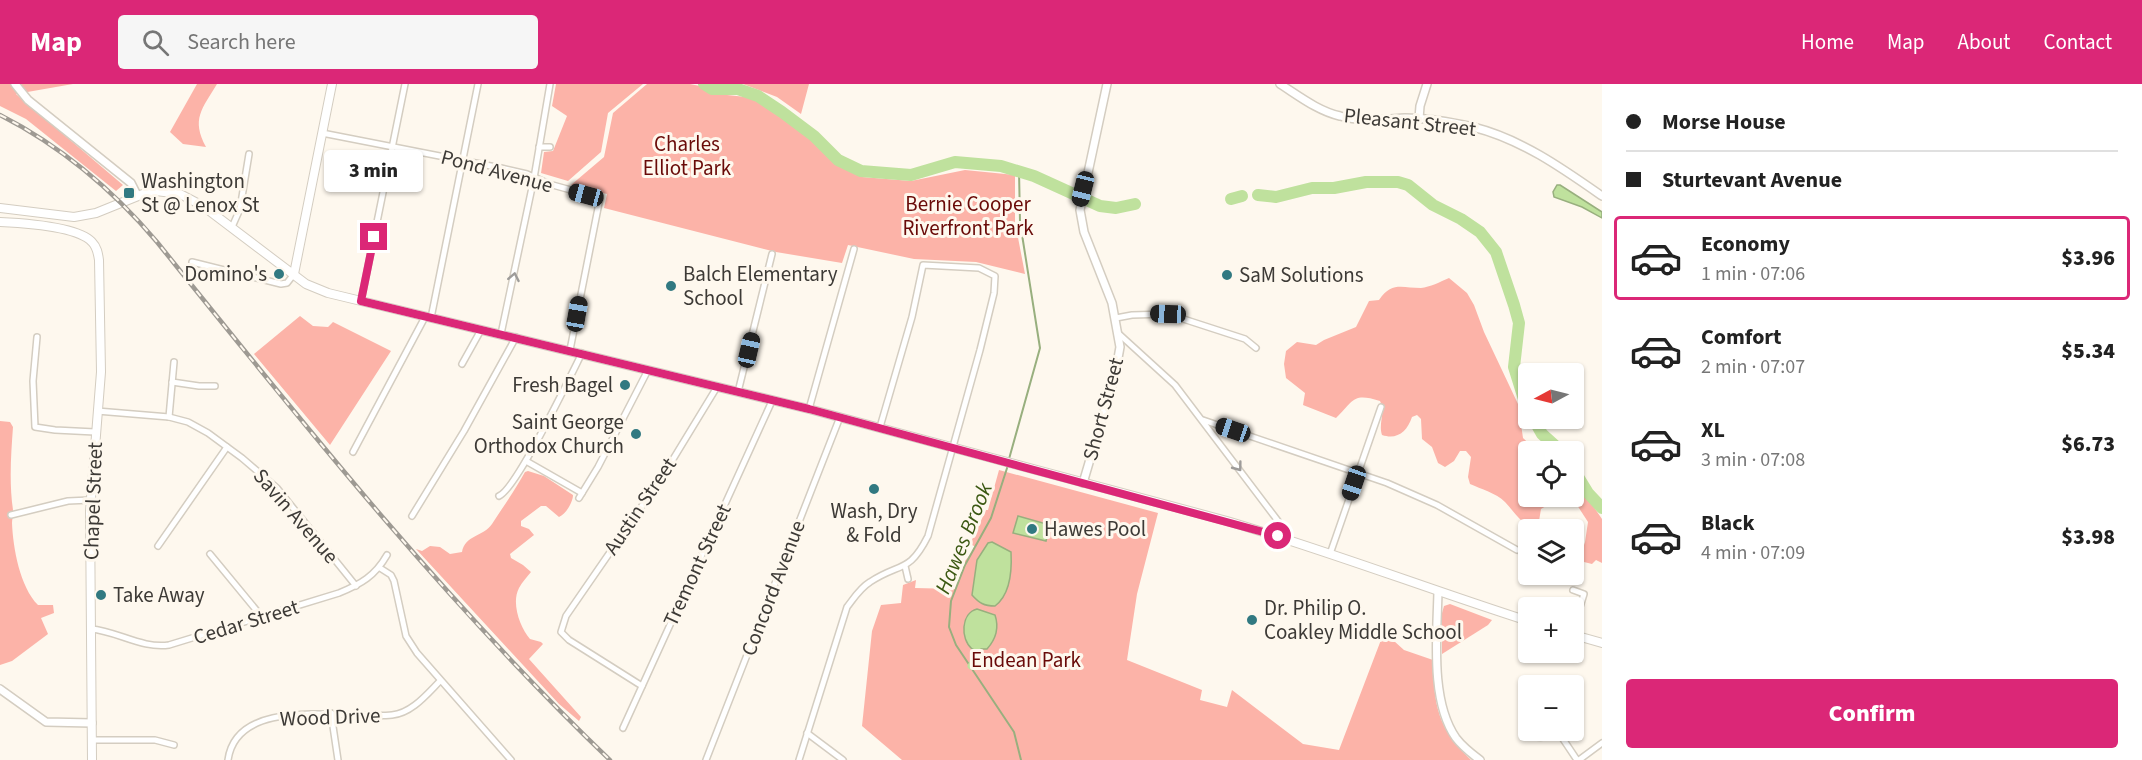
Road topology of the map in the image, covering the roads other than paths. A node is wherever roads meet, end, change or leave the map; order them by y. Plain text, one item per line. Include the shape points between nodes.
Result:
1 (15, 84) edge
2 (332, 84) edge
3 (405, 84) edge
4 (478, 84) edge
5 (550, 84) edge
6 (1107, 84) edge
7 (1280, 84) edge
8 (1427, 84) edge
9 (1419, 119) junction
10 (322, 133) junction
11 (392, 146) junction
12 (539, 147) junction
13 (550, 147) dead end
14 (249, 154) dead end
15 (463, 160) junction
16 (534, 178) junction
17 (137, 195) junction
18 (1602, 196) edge
19 (0, 208) edge
20 (0, 222) edge
21 (232, 227) junction
22 (854, 249) dead end
23 (772, 254) dead end
24 (192, 262) dead end
25 (294, 274) junction
26 (361, 301) junction
27 (428, 318) junction
28 (1116, 318) junction
29 (481, 330) junction
30 (501, 334) junction
31 (1119, 334) junction
32 (38, 337) dead end
33 (516, 337) junction
34 (1256, 348) dead end
35 (570, 350) junction
36 (582, 353) junction
37 (174, 362) dead end
38 (462, 364) dead end
39 (648, 370) junction
40 (172, 382) junction
41 (215, 386) dead end
42 (717, 387) junction
43 (738, 392) junction
44 (771, 401) junction
45 (1381, 407) dead end
46 (809, 409) junction
47 (97, 411) junction
48 (169, 417) junction
49 (840, 417) junction
50 (1203, 420) junction
51 (880, 427) junction
52 (95, 432) junction
53 (227, 447) junction
54 (954, 447) junction
55 (353, 452) dead end
56 (526, 461) junction
57 (1358, 474) junction
58 (1083, 483) junction
59 (499, 496) dead end
60 (90, 500) junction
61 (11, 515) dead end
62 (412, 516) dead end
63 (1278, 536) junction
64 (158, 546) dead end
65 (1517, 550) dead end
66 (210, 554) dead end
67 (1330, 554) junction
68 (387, 555) dead end
69 (904, 566) junction
70 (380, 568) junction
71 (908, 579) dead end
72 (356, 586) junction
73 (1574, 590) dead end
74 (1438, 592) junction
75 (1583, 597) edge
76 (262, 617) junction
77 (1518, 618) edge
78 (91, 629) junction
79 (1584, 638) edge
80 (1602, 643) edge
81 (440, 681) junction
82 (642, 686) junction
83 (0, 688) edge
84 (331, 713) junction
85 (92, 723) junction
86 (623, 728) dead end
87 (807, 733) junction
88 (92, 740) junction
89 (1564, 741) edge
90 (1602, 743) edge
91 (174, 746) dead end
92 (92, 760) edge
93 (228, 760) edge
94 (338, 760) edge
95 (511, 760) edge
96 (706, 760) edge
97 (799, 760) edge
98 (843, 760) edge
99 (1480, 760) edge
100 (1578, 760) edge

1 - 17 street via 28,100 132,183
2 - 10 main road
3 - 11 street
4 - 15 street
5 - 12 street
6 - 28 street, Short Street via 1080,204 1084,232
7 - 9 street, Pleasant Street via 1312,105 1340,116
8 - 9 street
9 - 18 street, Pleasant Street via 1472,127 1508,139 1564,169
10 - 11 street, Pond Avenue
10 - 25 main road
11 - 15 street, Pond Avenue
11 - 26 street
12 - 13 street
12 - 16 street
14 - 21 street via 240,209
15 - 16 street, Pond Avenue
15 - 27 street
30 -> 16 street
16 - 35 street, Pond Avenue via 600,198
17 - 19 main road via 82,216 60,217
17 - 21 main road via 156,191 180,194
20 - 47 main road, Chapel Street via 60,229 79,234 94,244 100,267
21 - 25 main road
22 - 46 street
23 - 43 street
24 - 25 street via 280,284 287,283
25 - 26 main road via 319,290
26 - 27 main road
27 - 29 main road
27 - 55 street
28 - 31 street, Short Street
28 - 34 street via 1168,314 1245,339
29 - 30 main road
29 - 38 street
30 - 33 main road
31 - 50 street via 1168,377
31 - 58 street, Short Street via 1119,359
32 - 52 street via 33,391 35,427
33 - 35 main road
33 - 62 street
35 - 36 main road
36 - 39 main road
36 - 56 street
37 - 40 street
39 - 42 main road
39 - 56 street via 580,496
40 - 41 street
40 - 48 street
42 - 43 main road
42 - 82 street, Austin Street via 664,474 562,624 561,632 569,639
43 - 44 main road
44 - 46 main road
44 - 82 street, Tremont Street
45 - 57 street
46 - 49 main road
47 - 48 street, Savin Avenue
47 - 52 main road, Chapel Street
48 - 53 street, Savin Avenue via 188,422
49 - 51 main road
49 - 96 street, Concord Avenue
50 - 57 street
50 -> 63 street via 1278,521
51 - 54 main road
51 - 54 street via 923,265 979,268 995,276 996,282
52 - 60 main road, Chapel Street
53 - 64 street
53 - 72 street, Savin Avenue via 277,488
54 - 58 main road
54 - 69 street via 928,536 918,555
56 - 59 street
57 - 65 street via 1426,500
57 - 67 street
58 - 63 main road
60 - 61 street via 68,501
60 - 78 main road, Chapel Street
63 - 67 main road
66 - 76 street
67 - 74 main road
68 - 70 street, Cedar Street
69 - 71 street
69 - 87 street via 871,581 847,607
70 - 72 street, Cedar Street
70 - 81 street via 394,581 406,636
72 - 76 street, Cedar Street
73 - 75 street
74 - 77 main road
74 - 99 street via 1443,708 1457,739
76 - 78 street, Cedar Street via 162,646
78 - 85 main road, Chapel Street
79 - 80 main road
81 - 84 street, Wood Drive via 414,706 393,715
81 - 95 street
82 - 86 street, Tremont Street
83 - 85 street via 46,722
84 - 93 street, Wood Drive via 266,719 242,734
84 - 94 street
85 - 88 main road, Chapel Street
87 - 97 street
87 - 98 street
88 - 91 street via 155,740
88 - 92 main road, Chapel Street
89 - 100 street
90 - 100 street

